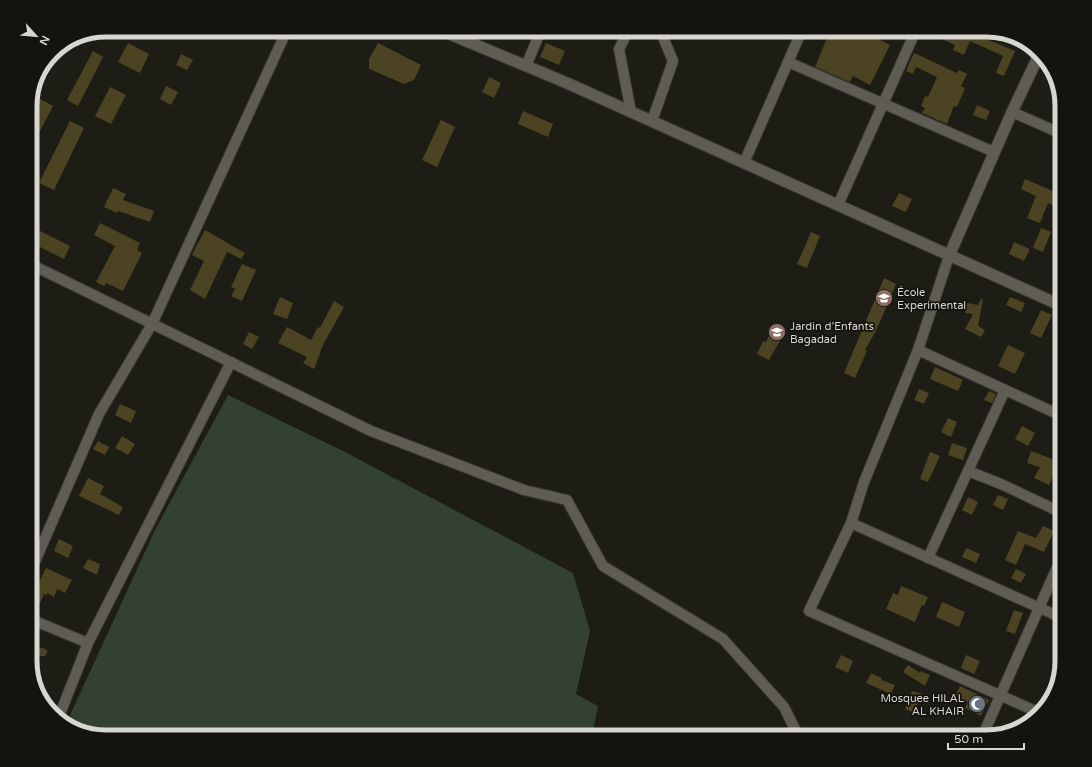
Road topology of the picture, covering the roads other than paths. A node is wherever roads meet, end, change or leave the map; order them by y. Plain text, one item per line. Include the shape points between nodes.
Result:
1 (284, 37) edge
2 (457, 37) edge
3 (539, 37) edge
4 (625, 37) edge
5 (663, 37) edge
6 (799, 37) edge
7 (913, 37) edge
8 (1037, 60) edge
9 (788, 62) junction
10 (526, 66) junction
11 (883, 104) junction
12 (631, 112) junction
13 (1012, 112) junction
14 (652, 121) junction
15 (1055, 131) edge
16 (994, 152) junction
17 (744, 163) junction
18 (838, 205) junction
19 (949, 256) junction
20 (37, 267) edge
21 (1055, 302) edge
22 (152, 324) junction
23 (918, 350) junction
24 (230, 362) junction
25 (1005, 390) junction
26 (1055, 413) edge
27 (968, 471) junction
28 (1055, 510) edge
29 (851, 524) junction
30 (37, 557) edge
31 (928, 558) junction
32 (1055, 571) edge
33 (1038, 608) junction
34 (1055, 615) edge
35 (37, 622) edge
36 (88, 643) junction
37 (1000, 696) junction
38 (1034, 710) edge
39 (61, 713) edge
40 (796, 730) edge
41 (985, 730) edge

1 - 22 street
2 - 10 street
3 - 10 street
4 - 12 street via 619,49
5 - 14 street via 673,61
6 - 9 street
7 - 11 street
8 - 13 street
9 - 11 street
9 - 17 street
10 - 12 street
11 - 16 street
11 - 18 street
12 - 14 street
13 - 15 street
13 - 16 street
14 - 17 street
16 - 19 street
17 - 18 street
18 - 19 street
19 - 21 street
19 - 23 street
20 - 22 street
22 - 24 street
22 - 30 street via 100,414
23 - 25 street
23 - 29 street via 864,482
24 - 36 street
24 - 40 street via 371,431 524,490 567,500 603,566 723,638 784,707
25 - 26 street
25 - 27 street
27 - 28 street
27 - 31 street
29 - 31 street
29 - 37 street via 809,611
31 - 33 street
32 - 33 street
33 - 34 street
33 - 37 street
35 - 36 street
36 - 39 street
37 - 38 street
37 - 41 street

